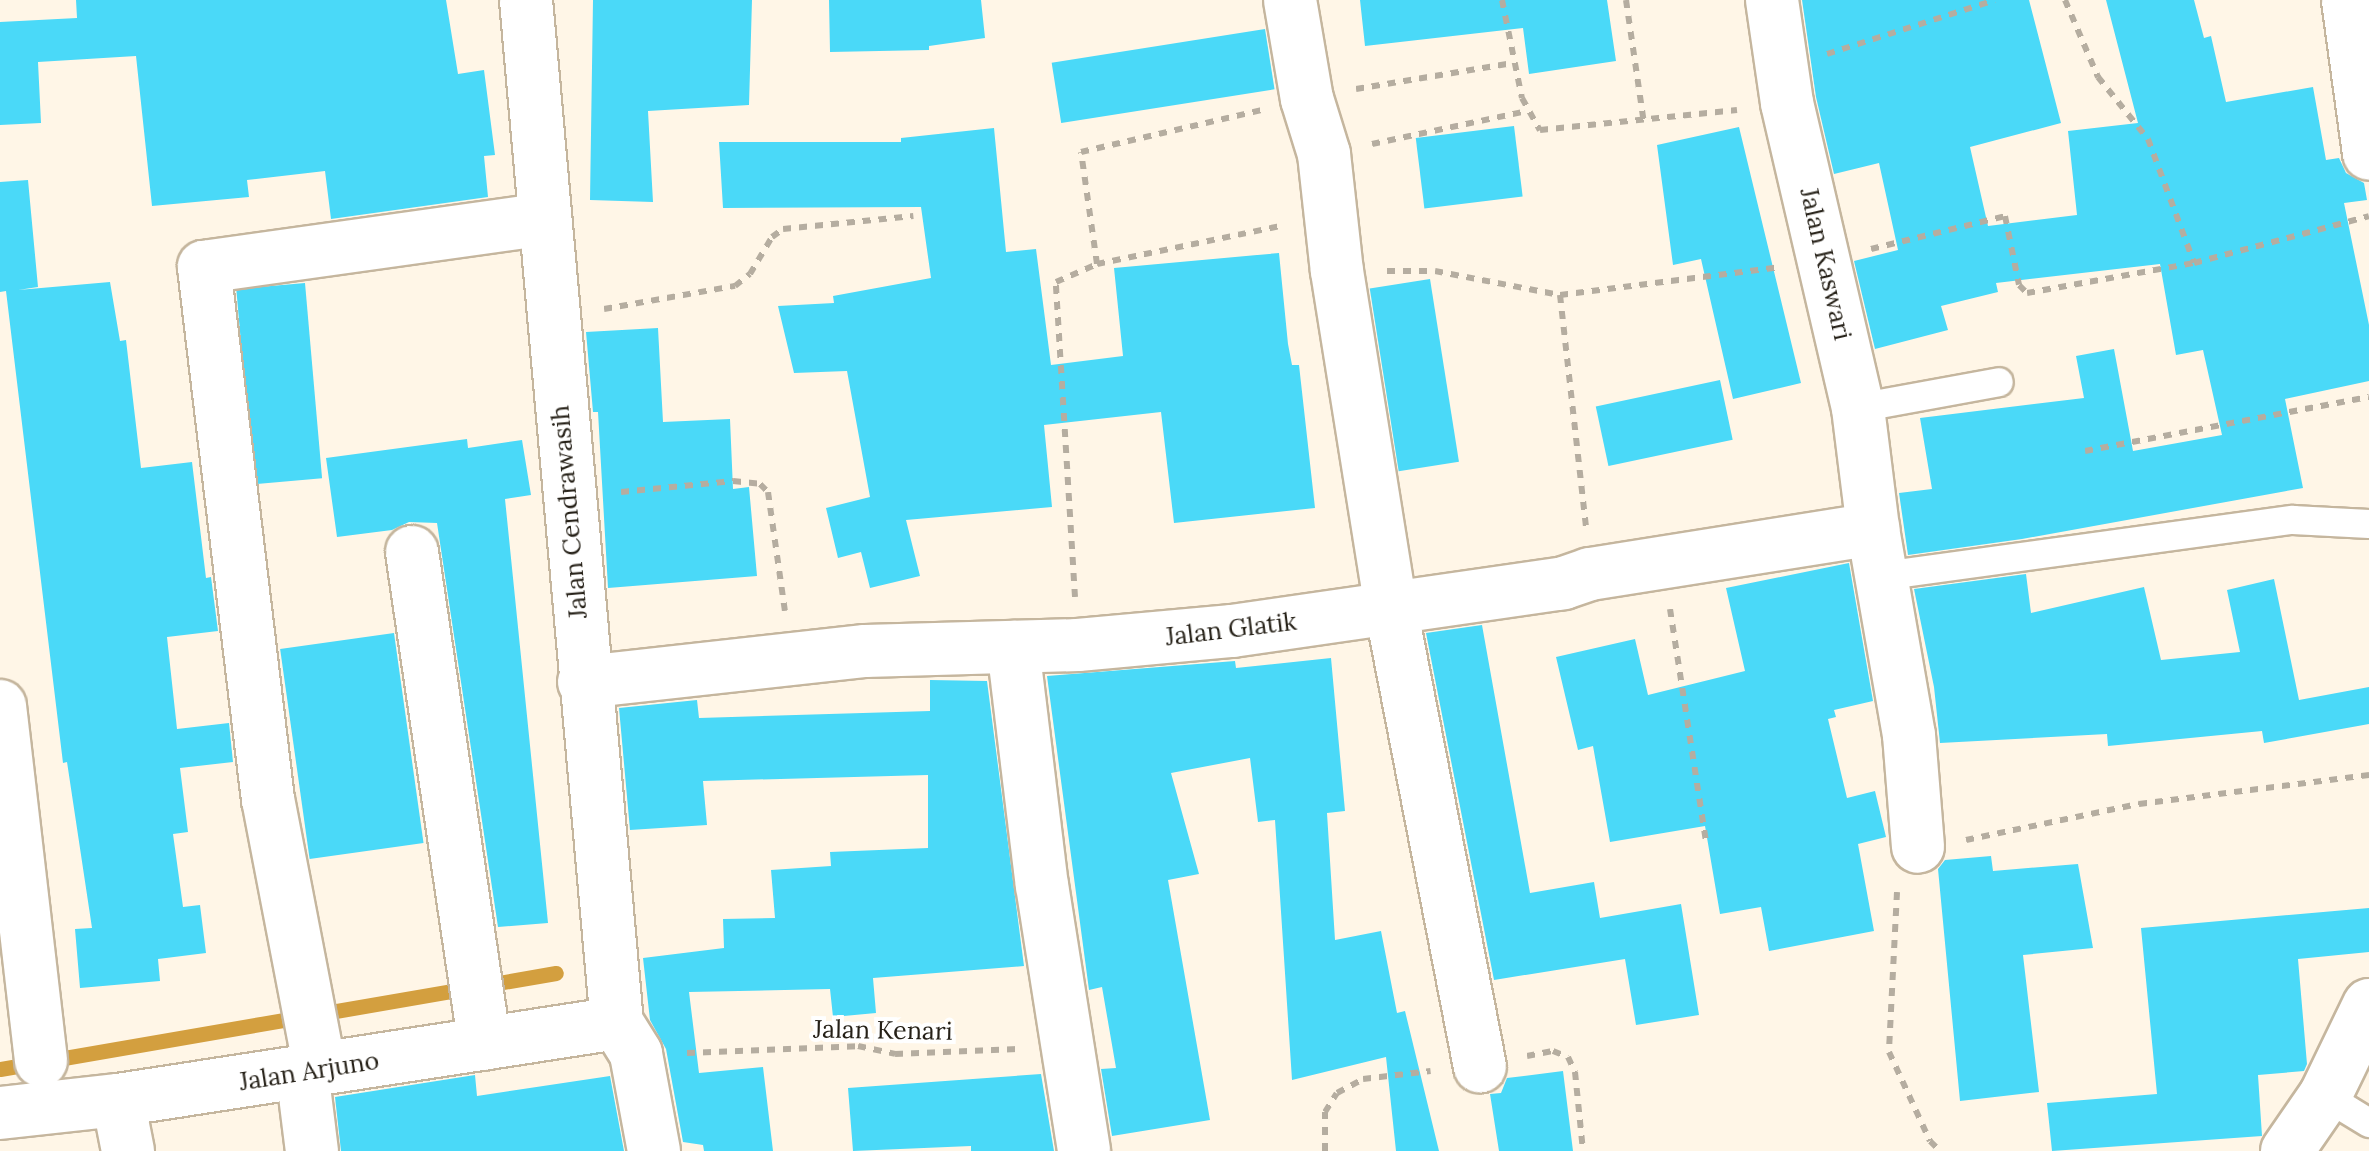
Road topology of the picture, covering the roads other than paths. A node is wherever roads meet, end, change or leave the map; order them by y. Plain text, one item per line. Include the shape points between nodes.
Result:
1 (526, 0) edge
2 (1290, 0) edge
3 (1772, 0) edge
4 (2348, 0) edge
5 (2369, 154) edge
6 (544, 219) junction
7 (1998, 382) dead end
8 (1858, 408) junction
9 (2369, 524) edge
10 (412, 552) dead end
11 (1878, 552) junction
12 (1390, 608) junction
13 (1013, 647) junction
14 (584, 682) junction
15 (0, 706) edge
16 (1918, 847) road end
17 (2369, 1005) edge
18 (626, 1039) junction
19 (485, 1044) junction
20 (1480, 1066) road end
21 (311, 1070) junction
22 (28, 1094) edge
23 (2326, 1096) junction
24 (118, 1100) junction
25 (2369, 1123) edge
26 (128, 1151) edge
27 (312, 1151) edge
28 (654, 1151) edge
29 (1084, 1151) edge
30 (2287, 1151) edge

1 - 6 street, Jalan Cendrawasih
2 - 12 street via 1324,154
3 - 8 street, Jalan Kaswari via 1785,86
4 - 5 street
6 - 14 street, Jalan Cendrawasih
6 - 21 street via 204,267 268,800
7 - 8 lane
8 - 11 street, Jalan Kaswari
9 - 11 lane via 2293,520 2148,543
10 - 19 street
11 - 12 street, Jalan Glatik via 1662,564
11 - 16 street, Jalan Kaswari via 1910,735
12 - 13 street, Jalan Glatik via 1232,631
12 - 20 street
13 - 14 street, Jalan Glatik via 790,657
13 - 29 street
14 - 18 street, Jalan Cendrawasih
15 - 22 street
17 - 23 street
18 - 19 street, Jalan Arjuno
18 - 28 street, Jalan Cendrawasih
19 - 21 street, Jalan Arjuno
21 - 24 street, Jalan Arjuno
21 - 27 street
22 - 24 street, Jalan Arjuno
23 - 25 lane
23 - 30 street
24 - 26 street

